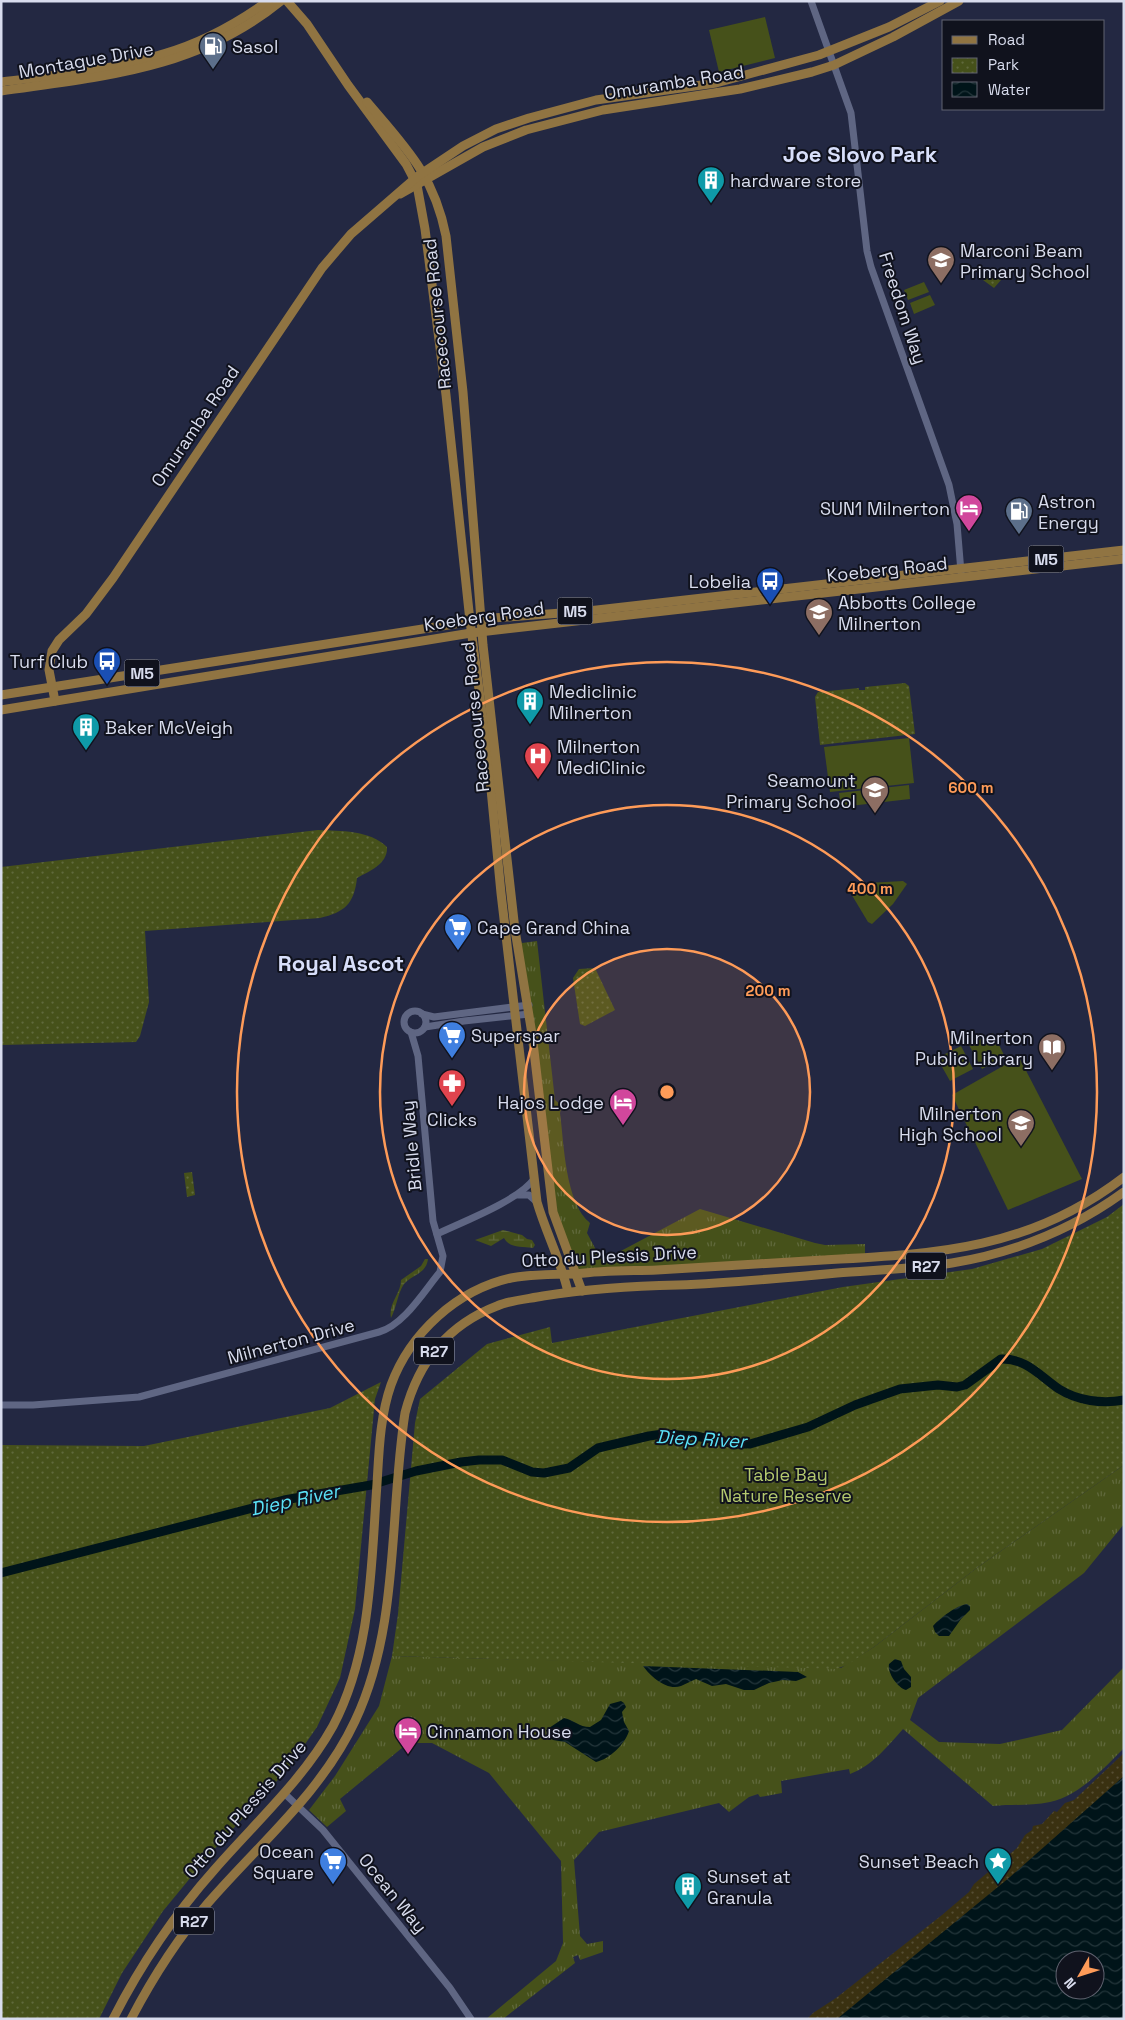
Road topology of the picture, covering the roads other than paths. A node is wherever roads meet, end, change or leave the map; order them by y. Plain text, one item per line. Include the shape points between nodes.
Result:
1 (268, 1) edge
2 (281, 1) edge
3 (287, 1) edge
4 (811, 1) edge
5 (940, 1) edge
6 (959, 1) edge
7 (326, 51) junction
8 (828, 52) junction
9 (834, 65) junction
10 (1, 82) edge
11 (1, 91) edge
12 (426, 175) junction
13 (416, 182) junction
14 (1124, 550) edge
15 (1124, 559) edge
16 (960, 573) junction
17 (481, 620) junction
18 (470, 622) junction
19 (482, 632) junction
20 (471, 633) junction
21 (52, 687) junction
22 (1, 696) edge
23 (55, 701) junction
24 (1, 710) edge
25 (529, 1010) junction
26 (515, 1011) junction
27 (422, 1014) junction
28 (424, 1028) junction
29 (411, 1032) junction
30 (418, 1056) junction
31 (1124, 1178) edge
32 (534, 1179) junction
33 (1124, 1192) edge
34 (513, 1197) junction
35 (537, 1202) junction
36 (436, 1234) junction
37 (556, 1254) junction
38 (564, 1274) junction
39 (577, 1274) junction
40 (532, 1275) junction
41 (582, 1291) junction
42 (568, 1292) junction
43 (1, 1405) edge
44 (284, 1793) junction
45 (297, 1805) junction
46 (113, 2019) edge
47 (131, 2019) edge
48 (470, 2019) edge

1 - 10 main road, Montague Drive via 216,33 163,54 110,67
2 - 11 main road, Montague Drive via 239,30 175,60 112,76
3 - 7 main road, Racecourse Road
4 - 8 street, Freedom Way
5 - 8 main road, Omuramba Road via 889,27
6 - 9 main road, Omuramba Road
7 - 12 main road, Racecourse Road
7 - 13 main road, Racecourse Road
8 - 9 street, Freedom Way
8 - 12 main road, Omuramba Road via 716,83 596,100 529,118 479,137
9 - 12 main road, Omuramba Road via 740,89 603,110 543,124 486,146
9 - 16 street, Freedom Way via 851,112 871,267 949,485
12 - 13 main road, Omuramba Road
12 - 17 main road, Racecourse Road via 442,215 448,255
13 - 18 main road, Racecourse Road via 446,394
13 - 21 main road, Omuramba Road via 351,234 317,274 109,583 83,617 55,644 49,661
14 - 16 main road, Koeberg Road / M5
15 - 16 main road, Koeberg Road / M5
16 - 17 main road, Koeberg Road / M5
16 - 19 main road, Koeberg Road / M5
17 - 18 main road, Koeberg Road / M5
17 - 19 main road, Racecourse Road
18 - 20 main road, Racecourse Road
18 - 21 main road, Koeberg Road / M5
19 - 20 main road, Koeberg Road / M5
19 - 25 main road, Racecourse Road via 515,930
20 - 23 main road, Koeberg Road / M5
20 - 26 main road, Racecourse Road
21 - 22 main road, Koeberg Road / M5
21 - 23 main road, Omuramba Road
23 - 24 main road, Koeberg Road / M5
25 - 26 street
25 - 39 main road, Racecourse Road via 553,1212
26 - 27 street via 434,1017
26 - 28 street
26 - 32 main road, Racecourse Road
27 - 28 street via 426,1020
27 - 29 street via 414,1012 406,1017 405,1026
28 - 29 street via 418,1033
28 - 30 street, Bridle Way
29 - 30 street, Bridle Way
30 - 36 street, Bridle Way
31 - 39 main road, Otto du Plessis Drive / R27 via 1045,1224 1000,1240 956,1250
32 - 34 street
32 - 35 main road, Racecourse Road
33 - 41 main road, Otto du Plessis Drive / R27 via 1078,1221 1046,1236 966,1260 726,1283
34 - 35 street via 526,1194
34 - 36 street
35 - 37 main road, Racecourse Road
36 - 43 street, Milnerton Drive via 443,1256 440,1272 390,1329 139,1397
37 - 38 main road, Racecourse Road
37 - 40 main road via 552,1266
38 - 39 main road, Otto du Plessis Drive / R27
38 - 40 main road, Otto du Plessis Drive / R27
38 - 42 main road, Racecourse Road
39 - 41 main road, Racecourse Road
40 - 44 main road, Otto du Plessis Drive / R27 via 486,1286 451,1306 430,1324 406,1354 391,1385 379,1452 362,1640 347,1696 333,1725
41 - 42 main road, Otto du Plessis Drive / R27
42 - 45 main road, Otto du Plessis Drive / R27 via 495,1306 442,1341 428,1357 404,1413 391,1560 378,1654 363,1703 338,1752
44 - 45 street, Ocean Way
44 - 46 main road, Otto du Plessis Drive / R27 via 182,1908 147,1958
45 - 47 main road, Otto du Plessis Drive / R27 via 195,1919 160,1969
45 - 48 street, Ocean Way via 332,1841 450,1988

